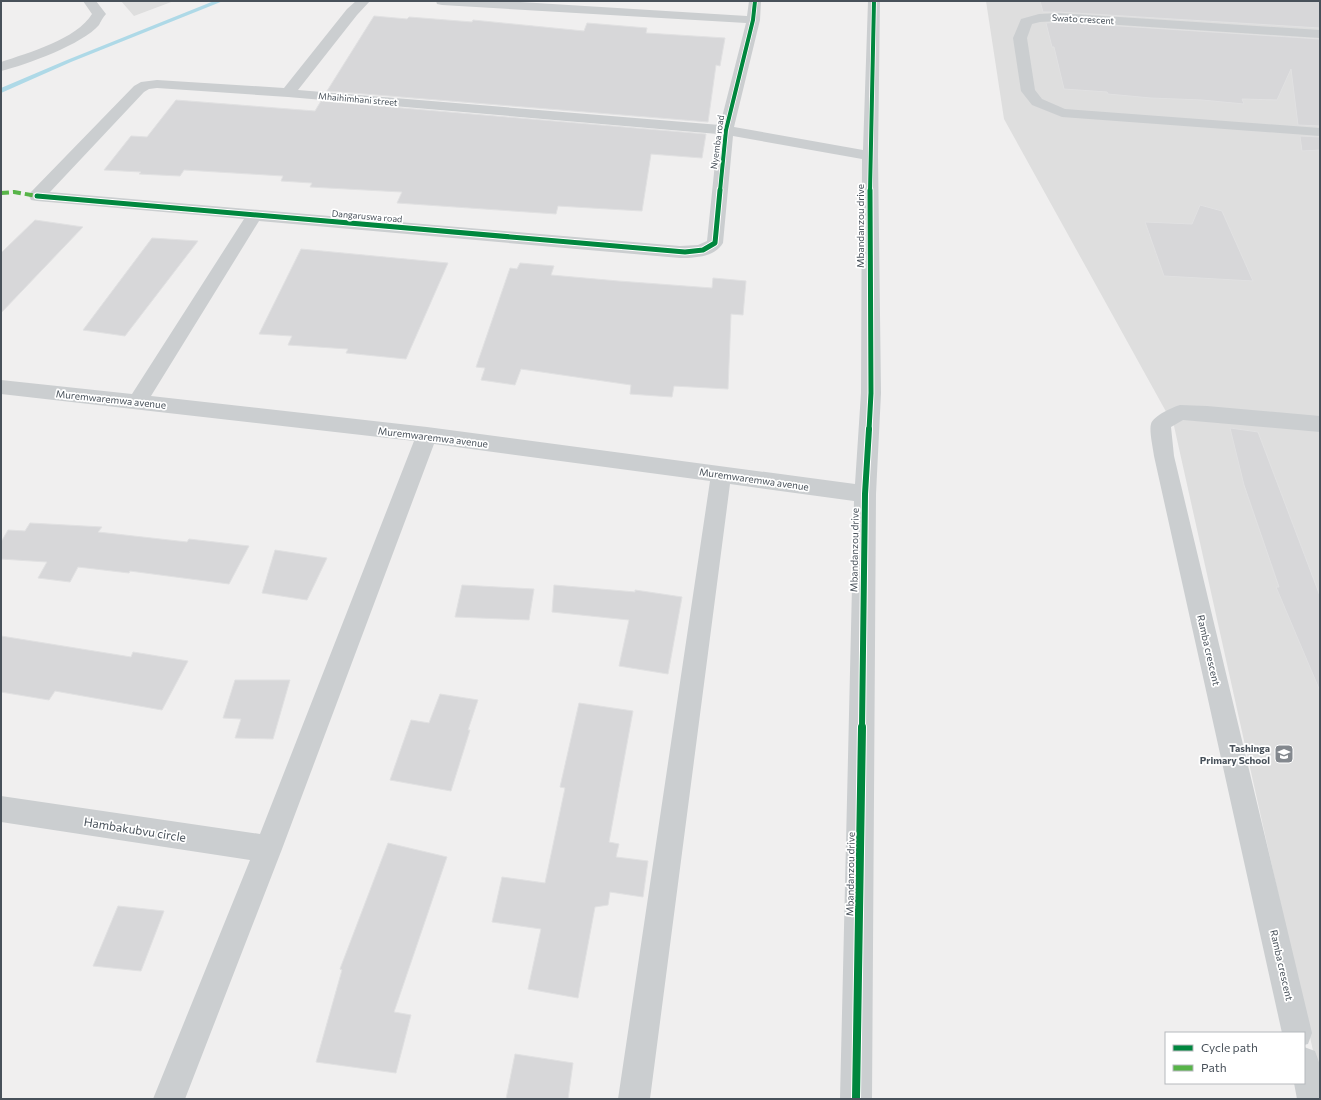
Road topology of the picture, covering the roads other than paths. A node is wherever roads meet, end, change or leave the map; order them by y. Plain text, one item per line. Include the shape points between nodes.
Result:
1 (89, 1) edge
2 (364, 1) edge
3 (442, 1) edge
4 (755, 1) edge
5 (874, 1) edge
6 (495, 3) edge
7 (753, 20) junction
8 (1320, 34) edge
9 (1, 67) edge
10 (288, 93) junction
11 (726, 130) junction
12 (1320, 132) edge
13 (870, 156) junction
14 (37, 196) joint
15 (254, 216) junction
16 (696, 252) joint
17 (1, 387) edge
18 (136, 402) junction
19 (1320, 424) edge
20 (427, 436) junction
21 (722, 475) junction
22 (865, 494) junction
23 (1, 808) edge
24 (268, 850) junction
25 (1297, 1032) edge
26 (1305, 1066) edge
27 (169, 1099) edge
28 (634, 1099) edge
29 (856, 1099) edge
30 (1313, 1099) edge

1 - 9 street via 99,14 98,18 78,34 60,46
2 - 10 street via 352,12
3 - 6 street
4 - 7 street, Nyemba road
5 - 13 street, Mbandanzou drive
6 - 7 street
7 - 11 street, Nyemba road
8 - 12 street, Swato crescent via 1058,17 1026,22 1020,38 1028,91 1037,102 1062,112
10 - 11 street, Mhaihimhani street
10 - 14 street, Mhaihimhani street via 146,85 139,89
11 - 13 street, Mhaihimhani street
11 - 16 street, Nyemba road via 715,243
13 - 22 street, Mbandanzou drive via 871,393
14 - 15 street, Dangaruswa road
15 - 16 street, Dangaruswa road
15 - 18 street
17 - 18 street, Muremwaremwa avenue
18 - 20 street, Muremwaremwa avenue
19 - 25 street, Ramba crescent via 1180,412 1161,424 1164,456
20 - 21 street, Muremwaremwa avenue
20 - 24 street
21 - 22 street, Muremwaremwa avenue
21 - 28 street
22 - 29 street, Mbandanzou drive
23 - 24 street, Hambakubvu circle
24 - 27 street
26 - 30 street

